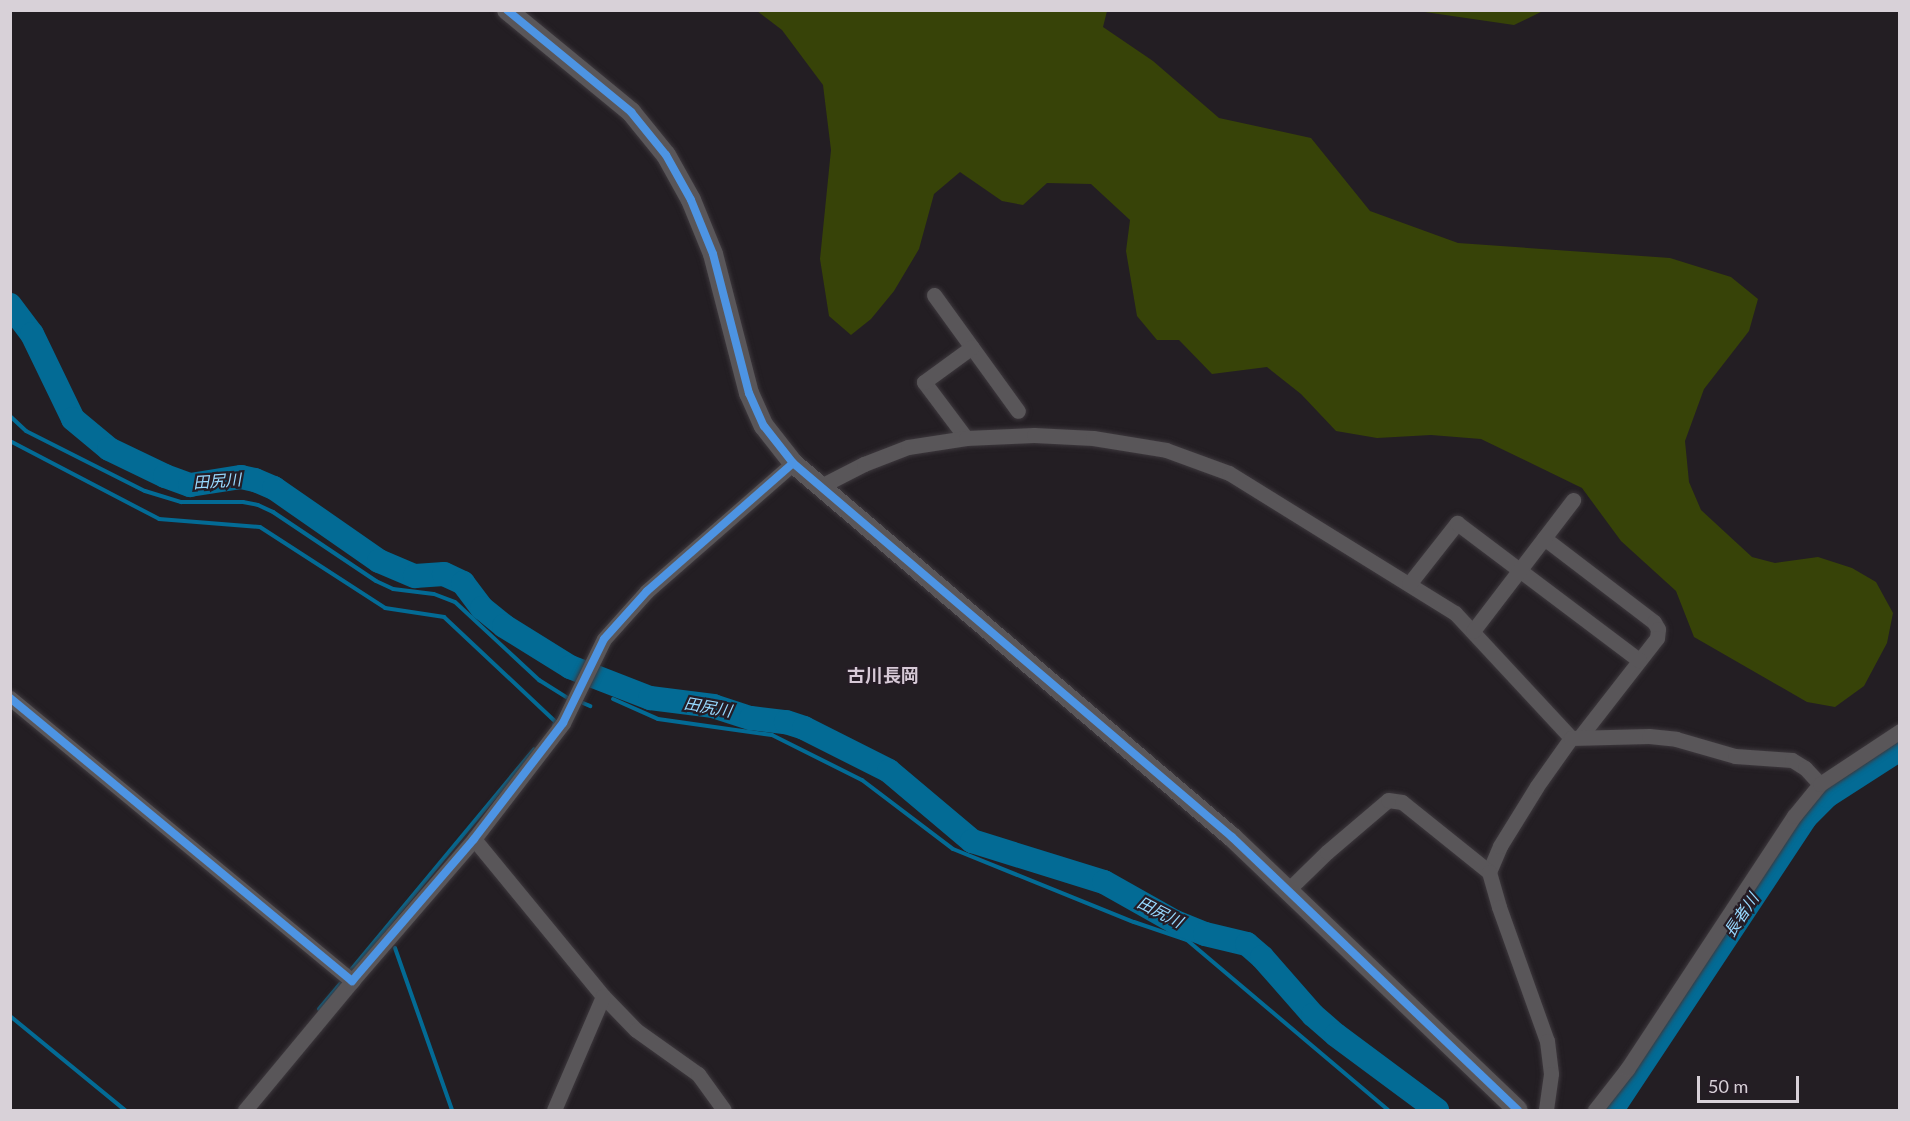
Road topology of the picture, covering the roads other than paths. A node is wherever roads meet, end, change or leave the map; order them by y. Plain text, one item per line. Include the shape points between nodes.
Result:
1 (507, 10) edge
2 (934, 295) dead end
3 (972, 347) junction
4 (1018, 411) dead end
5 (966, 438) junction
6 (793, 463) junction
7 (819, 487) junction
8 (1573, 500) dead end
9 (1544, 538) junction
10 (1520, 570) junction
11 (1409, 584) junction
12 (1473, 630) junction
13 (1639, 660) junction
14 (10, 698) edge
15 (1899, 731) edge
16 (1576, 738) junction
17 (1820, 784) junction
18 (474, 839) junction
19 (1489, 872) junction
20 (1287, 891) junction
21 (352, 981) junction
22 (603, 996) junction
23 (245, 1110) edge
24 (554, 1110) edge
25 (724, 1110) edge
26 (1518, 1110) edge
27 (1546, 1110) edge
28 (1595, 1110) edge

1 - 6 street via 631,112 666,155 691,200 712,254 749,393 764,426
2 - 3 street
3 - 4 street
3 - 5 street via 924,382
5 - 7 street via 908,447
5 - 11 street via 1081,437 1166,450 1228,473
6 - 7 street
6 - 18 street via 647,591 604,639 563,723
7 - 20 street via 1177,788
8 - 9 street
9 - 10 street
9 - 13 street via 1654,622 1658,629 1656,638
10 - 11 street via 1457,523
10 - 12 street
10 - 13 street
11 - 12 street
12 - 16 street
13 - 16 street
14 - 21 street
15 - 17 street
16 - 17 street via 1658,737 1735,756 1792,760
16 - 19 street via 1537,786 1500,846
17 - 28 street via 1794,816 1628,1069
18 - 21 street
18 - 22 street
19 - 20 street via 1402,802 1388,800
19 - 27 street via 1498,908 1547,1041 1551,1074
20 - 26 street
21 - 23 street
22 - 24 street
22 - 25 street via 636,1030 698,1074

